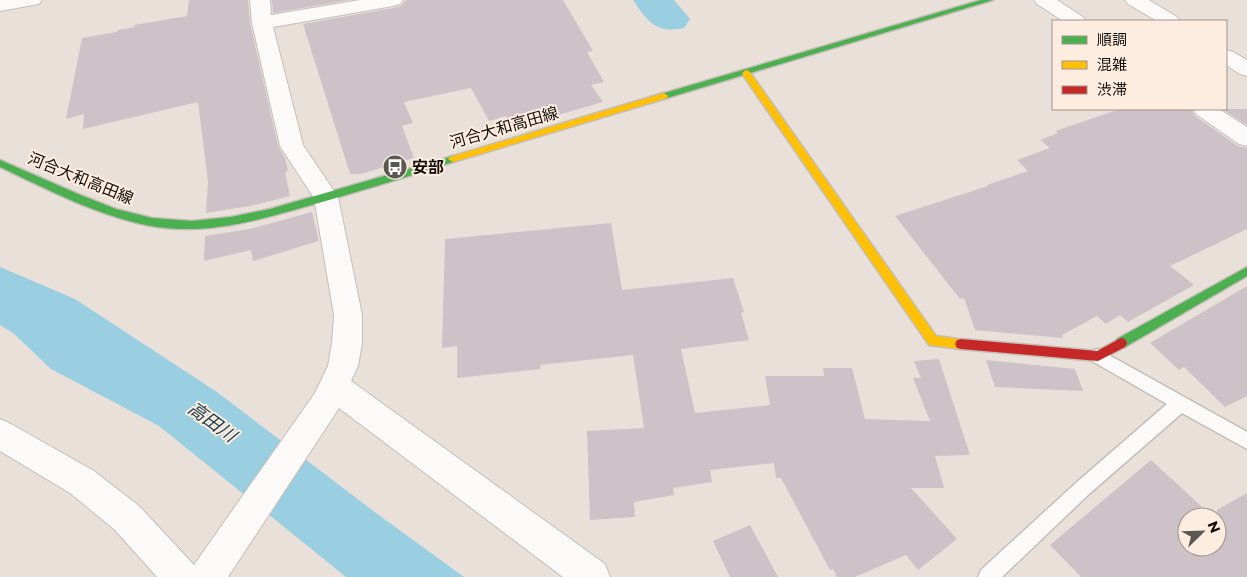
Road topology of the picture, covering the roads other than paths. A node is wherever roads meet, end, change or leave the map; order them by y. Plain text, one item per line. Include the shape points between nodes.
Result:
1 (260, 0) edge
2 (393, 0) edge
3 (989, 0) edge
4 (1044, 0) edge
5 (1135, 0) edge
6 (1074, 20) edge
7 (1168, 20) edge
8 (262, 23) junction
9 (1227, 57) edge
10 (1247, 69) edge
11 (746, 73) junction
12 (1205, 110) edge
13 (1247, 138) edge
14 (0, 162) edge
15 (326, 198) junction
16 (1247, 271) edge
17 (1098, 356) junction
18 (330, 395) junction
19 (1180, 404) junction
20 (0, 434) edge
21 (1247, 441) edge
22 (199, 575) edge
23 (592, 577) edge
24 (988, 577) edge

1 - 8 street
2 - 8 street
3 - 11 main road, 河合大和高田線
4 - 6 street
5 - 7 street
8 - 15 street via 292,146
9 - 10 street
11 - 15 main road, 河合大和高田線
11 - 17 main road via 933,341
12 - 13 street
14 - 15 main road, 河合大和高田線 via 91,203 133,217 172,225 219,223
15 - 18 street via 348,314 343,366
16 - 17 main road
17 - 19 lane
18 - 22 street
18 - 23 street
19 - 21 lane
19 - 24 lane via 1083,488
20 - 22 street via 82,482

